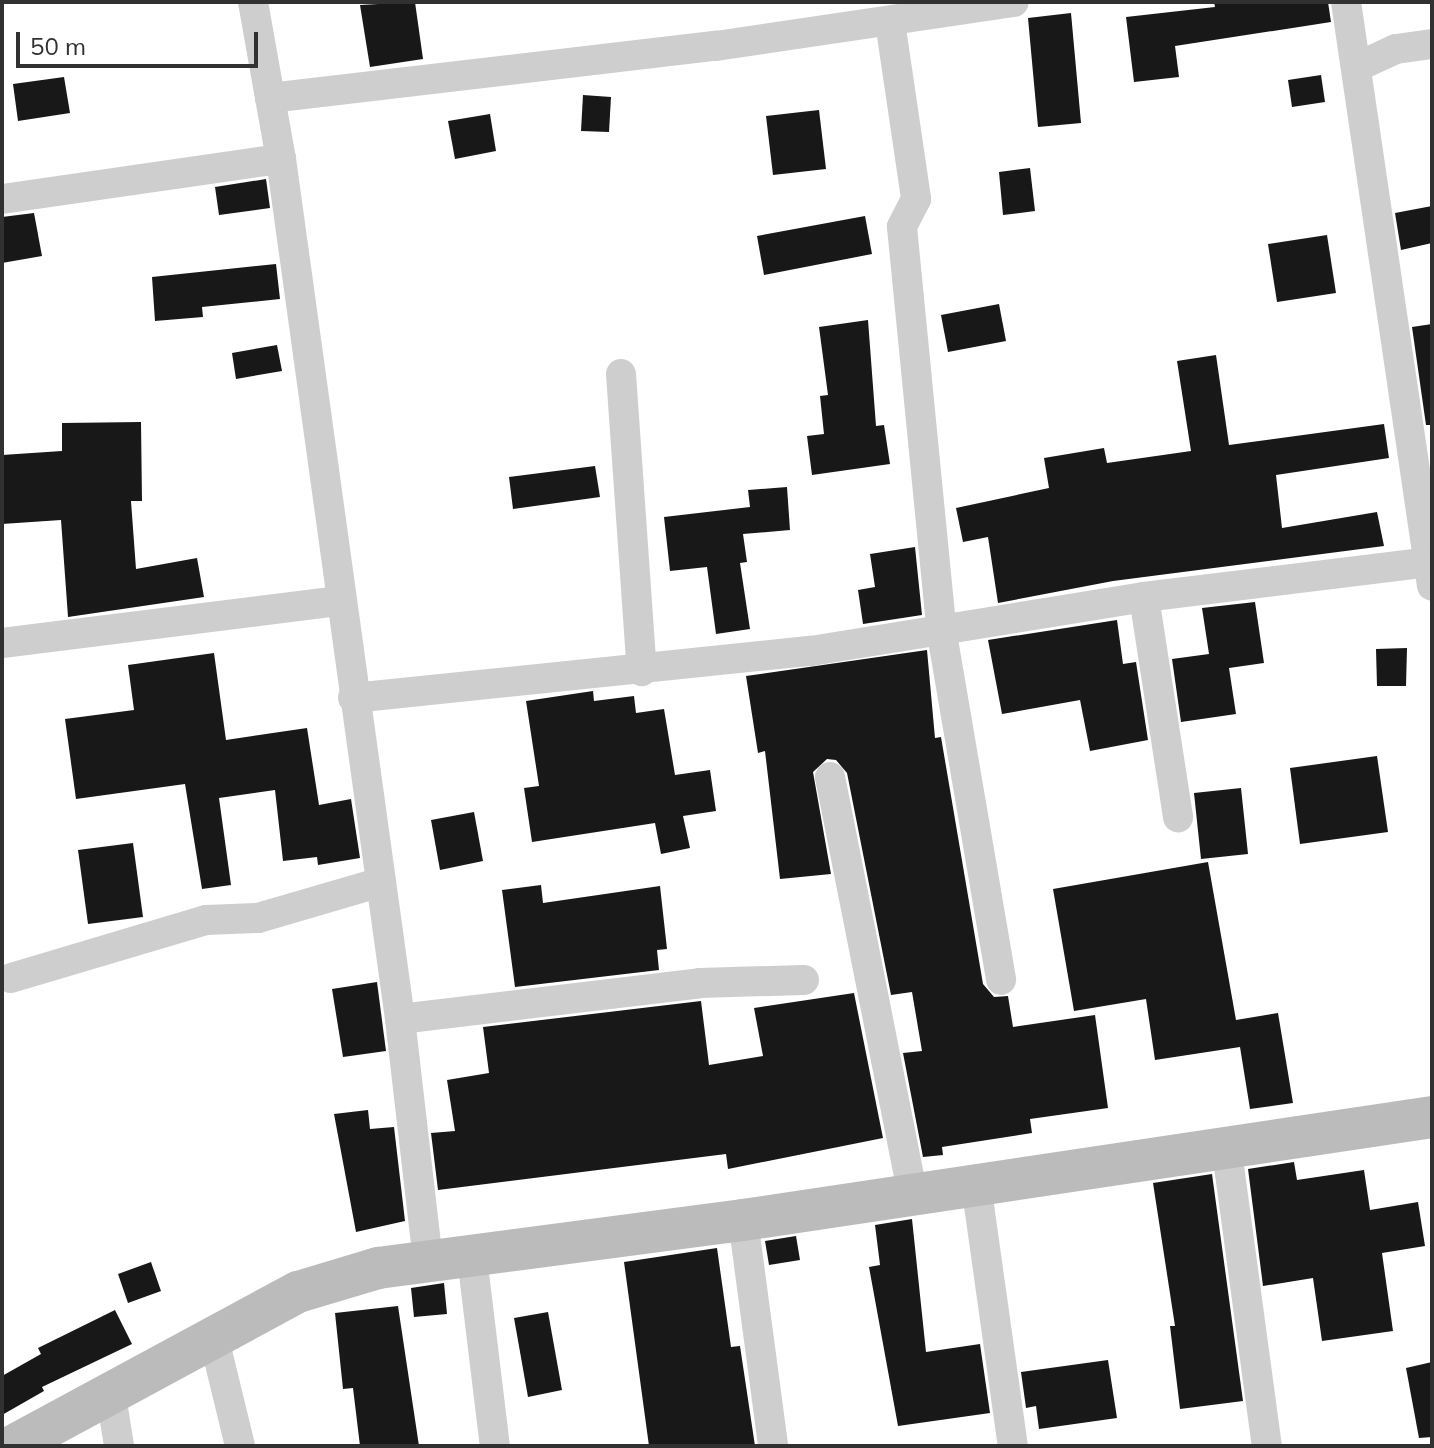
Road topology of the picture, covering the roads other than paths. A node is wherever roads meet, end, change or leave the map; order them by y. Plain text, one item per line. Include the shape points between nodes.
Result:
1 (253, 2) edge
2 (1014, 2) edge
3 (1346, 2) edge
4 (890, 22) junction
5 (1432, 44) edge
6 (1357, 67) junction
7 (270, 98) junction
8 (281, 159) junction
9 (2, 199) edge
10 (621, 374) dead end
11 (1430, 574) edge
12 (1144, 597) junction
13 (339, 601) junction
14 (941, 628) junction
15 (2, 643) edge
16 (642, 671) junction
17 (353, 698) junction
18 (830, 777) dead end
19 (1178, 817) dead end
20 (381, 882) junction
21 (11, 978) dead end
22 (804, 980) dead end
23 (1001, 980) dead end
24 (400, 1019) junction
25 (1432, 1117) edge
26 (1226, 1144) junction
27 (976, 1184) junction
28 (912, 1192) junction
29 (743, 1220) junction
30 (472, 1257) junction
31 (428, 1261) junction
32 (213, 1335) junction
33 (110, 1389) junction
34 (13, 1446) edge
35 (119, 1446) edge
36 (240, 1446) edge
37 (495, 1446) edge
38 (773, 1446) edge
39 (1013, 1446) edge
40 (1267, 1446) edge

1 - 7 street
2 - 4 street
3 - 6 street
4 - 7 street
4 - 14 street via 916,199 902,227
5 - 6 street via 1396,49
6 - 11 street
7 - 8 street
8 - 9 street
8 - 13 street
10 - 16 street
11 - 12 street
12 - 14 street
12 - 19 street
13 - 15 street
13 - 17 street
14 - 16 street
14 - 23 street
16 - 17 street
17 - 20 street
18 - 28 street
20 - 21 street via 258,918 206,920
20 - 24 street
22 - 24 street via 700,983
24 - 31 street
25 - 26 street
26 - 27 street
26 - 40 street
27 - 28 street
27 - 39 street
28 - 29 street
29 - 30 street
29 - 38 street
30 - 31 street
30 - 37 street
31 - 32 street via 378,1268 298,1292
32 - 33 street
32 - 36 street
33 - 34 street
33 - 35 street

